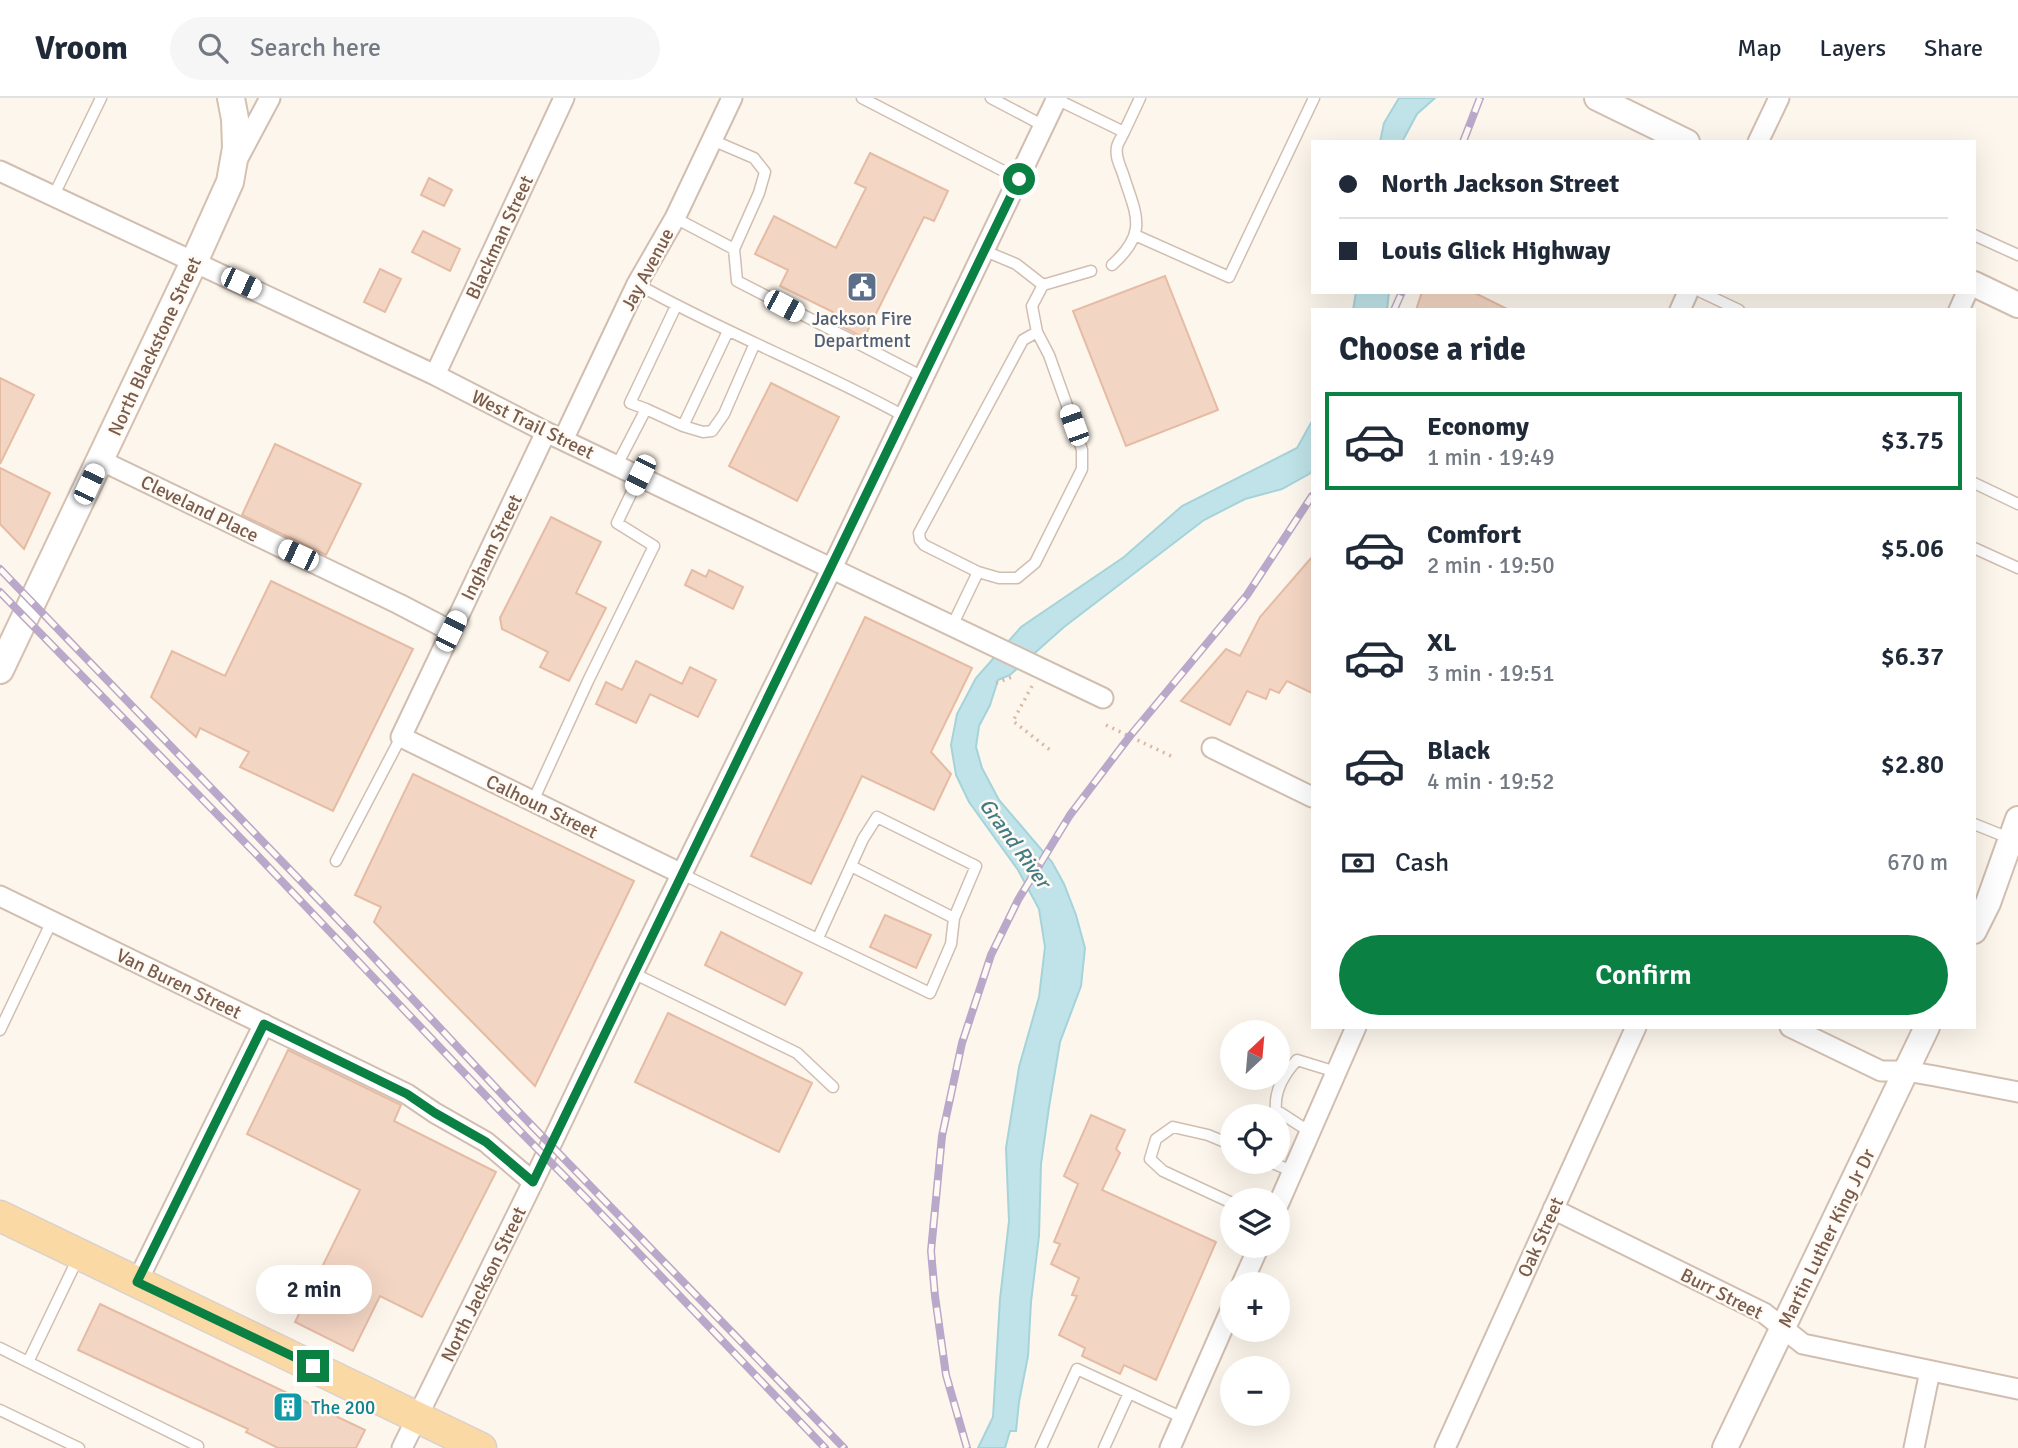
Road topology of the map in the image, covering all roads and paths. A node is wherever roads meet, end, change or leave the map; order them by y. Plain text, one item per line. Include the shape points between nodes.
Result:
1 (101, 98) edge
2 (231, 98) edge
3 (270, 98) edge
4 (564, 98) edge
5 (732, 98) edge
6 (862, 98) edge
7 (991, 98) edge
8 (1140, 98) edge
9 (1314, 98) edge
10 (1597, 98) edge
11 (1779, 98) edge
12 (1057, 99) edge
13 (1044, 126) junction
14 (1124, 132) junction
15 (712, 139) junction
16 (1683, 140) edge
17 (1759, 140) edge
18 (233, 167) junction
19 (0, 171) edge
20 (1019, 179) junction
21 (53, 197) junction
22 (675, 218) junction
23 (1135, 235) junction
24 (1976, 236) edge
25 (734, 249) junction
26 (985, 251) junction
27 (2018, 255) edge
28 (194, 262) junction
29 (1112, 265) dead end
30 (1091, 271) dead end
31 (637, 284) junction
32 (1043, 285) junction
33 (1976, 285) edge
34 (1705, 294) edge
35 (2018, 305) edge
36 (676, 306) junction
37 (1735, 308) edge
38 (728, 331) junction
39 (1037, 332) junction
40 (755, 343) junction
41 (435, 375) junction
42 (923, 377) junction
43 (646, 409) junction
44 (904, 416) junction
45 (683, 426) junction
46 (555, 436) junction
47 (100, 460) junction
48 (617, 465) junction
49 (640, 475) junction
50 (1976, 484) edge
51 (2018, 504) edge
52 (1976, 549) edge
53 (832, 568) junction
54 (2018, 568) edge
55 (978, 572) junction
56 (952, 626) junction
57 (451, 631) junction
58 (1038, 667) junction
59 (0, 670) edge
60 (1015, 676) dead end
61 (996, 683) dead end
62 (1103, 698) dead end
63 (1106, 725) dead end
64 (401, 737) junction
65 (1212, 748) dead end
66 (1050, 750) dead end
67 (1175, 758) dead end
68 (1311, 797) edge
69 (533, 801) junction
70 (1976, 824) edge
71 (2015, 829) edge
72 (336, 861) dead end
73 (851, 866) junction
74 (682, 874) junction
75 (0, 896) edge
76 (954, 918) junction
77 (52, 921) junction
78 (1976, 927) edge
79 (818, 938) junction
80 (633, 973) junction
81 (264, 1024) junction
82 (1355, 1029) edge
83 (1635, 1029) edge
84 (1794, 1029) edge
85 (1926, 1029) edge
86 (0, 1030) edge
87 (1906, 1071) junction
88 (1336, 1072) junction
89 (833, 1087) dead end
90 (2018, 1093) edge
91 (1310, 1132) junction
92 (1220, 1140) edge
93 (1292, 1171) joint
94 (533, 1182) junction
95 (1285, 1188) edge
96 (1220, 1197) edge
97 (1553, 1209) junction
98 (0, 1216) edge
99 (80, 1254) junction
100 (137, 1282) junction
101 (1782, 1328) junction
102 (1220, 1334) edge
103 (0, 1348) edge
104 (28, 1362) junction
105 (1930, 1371) junction
106 (2018, 1388) edge
107 (1129, 1393) junction
108 (0, 1410) edge
109 (417, 1416) junction
110 (1183, 1418) junction
111 (1171, 1447) edge
112 (79, 1448) edge
113 (197, 1448) edge
114 (402, 1448) edge
115 (481, 1448) edge
116 (1041, 1448) edge
117 (1104, 1448) edge
118 (1446, 1448) edge
119 (1725, 1448) edge
120 (1914, 1448) edge

1 - 21 lane
2 - 18 main road via 236,133
3 - 18 street, North Blackstone Street
4 - 41 street, Blackman Street
5 - 15 street, Jay Avenue
6 - 20 lane
7 - 13 lane
8 - 14 lane
9 - 23 lane via 1229,277
10 - 16 street
11 - 17 street
12 - 13 street, North Jackson Street
12 - 14 lane
13 - 20 street, North Jackson Street
14 - 23 lane via 1117,157 1136,217
15 - 22 street, Jay Avenue
15 - 25 lane via 754,158 765,172
18 - 28 main road, North Blackstone Street
19 - 21 street, West Trail Street
20 - 26 street, North Jackson Street
21 - 28 street, West Trail Street
22 - 25 lane
22 - 31 street, Jay Avenue
23 - 29 lane via 1128,251
24 - 27 lane
25 - 42 lane via 737,281
26 - 32 lane via 1016,264
26 - 42 street, North Jackson Street
28 - 41 street, West Trail Street
28 - 47 main road, North Blackstone Street
30 - 32 lane
31 - 36 lane
31 - 46 street, Jay Avenue
32 - 39 lane via 1032,306
33 - 35 street
34 - 37 lane
36 - 38 lane
36 - 43 lane via 631,402
38 - 40 lane
38 - 45 lane
39 - 55 lane via 1023,340 919,533 924,545
39 - 55 lane via 1074,425 1082,450 1082,470 1035,563 1017,578
40 - 44 lane
40 - 45 lane via 712,431
41 - 46 street, West Trail Street
42 - 44 street, North Jackson Street
43 - 45 lane
43 - 48 lane
44 - 53 street, North Jackson Street
46 - 48 street, West Trail Street
46 - 57 street, Ingham Street
47 - 57 street, Cleveland Place
47 - 59 main road, North Blackstone Street
48 - 49 street, West Trail Street
49 - 53 street, West Trail Street
49 - 69 lane via 617,523 654,546
50 - 51 lane
52 - 54 lane
53 - 56 street, West Trail Street
53 - 74 street, North Jackson Street
55 - 56 lane
56 - 58 street, West Trail Street
57 - 64 street, Ingham Street
58 - 62 street, West Trail Street
58 - 66 path via 1013,721
60 - 61 path
63 - 67 path
64 - 69 street, Calhoun Street
64 - 72 lane
65 - 68 street
69 - 74 street, Calhoun Street
70 - 71 lane
71 - 78 street
73 - 76 lane
73 - 76 lane via 877,817 976,866
73 - 79 lane
74 - 79 lane
74 - 80 street, North Jackson Street
75 - 77 street, Van Buren Street
76 - 79 lane via 951,944 930,993
77 - 81 street, Van Buren Street
77 - 86 lane
80 - 89 lane via 797,1052
80 - 94 street, North Jackson Street
81 - 94 street, Van Buren Street via 407,1094 486,1142
81 - 100 street
82 - 88 street
83 - 97 street, Oak Street
84 - 87 street via 1881,1071
85 - 87 street, Martin Luther King Jr Dr
87 - 90 street
87 - 101 street, Martin Luther King Jr Dr
88 - 91 street
88 - 91 lane via 1297,1060 1280,1083 1276,1110
91 - 93 street
92 - 96 lane via 1173,1127 1156,1139 1150,1159 1163,1171
93 - 95 street
94 - 109 street, North Jackson Street
97 - 101 street, Burr Street via 1764,1312
97 - 118 street, Oak Street
98 - 99 main road
99 - 100 main road
99 - 104 lane
100 - 109 main road
101 - 105 street, Burr Street via 1803,1344
101 - 119 street, Martin Luther King Jr Dr
102 - 110 street
103 - 104 lane
104 - 113 lane
105 - 106 street, Burr Street
105 - 120 street
107 - 110 lane
107 - 116 lane via 1077,1369
107 - 117 lane
108 - 112 lane
109 - 114 street, North Jackson Street
109 - 115 main road
110 - 111 street

